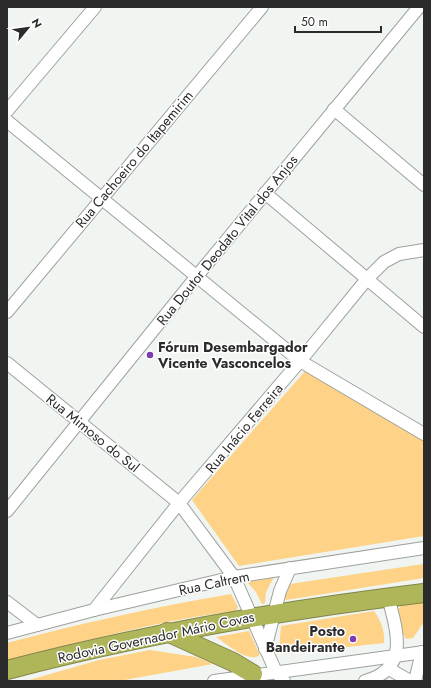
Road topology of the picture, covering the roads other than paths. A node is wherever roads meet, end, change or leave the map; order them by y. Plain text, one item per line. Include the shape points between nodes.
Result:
1 (94, 7) edge
2 (262, 7) edge
3 (419, 7) edge
4 (334, 109) junction
5 (7, 111) edge
6 (7, 120) edge
7 (424, 185) edge
8 (265, 193) junction
9 (102, 198) junction
10 (424, 250) edge
11 (196, 276) junction
12 (367, 279) junction
13 (7, 312) edge
14 (424, 328) edge
15 (300, 361) junction
16 (7, 363) edge
17 (80, 422) junction
18 (424, 434) edge
19 (179, 504) junction
20 (7, 511) edge
21 (424, 548) edge
22 (290, 568) junction
23 (234, 577) junction
24 (424, 593) edge
25 (388, 597) junction
26 (7, 602) edge
27 (94, 610) junction
28 (275, 613) junction
29 (252, 617) junction
30 (37, 625) junction
31 (167, 632) junction
32 (7, 633) edge
33 (265, 649) junction
34 (423, 652) edge
35 (397, 655) junction
36 (389, 668) junction
37 (7, 670) edge
38 (254, 674) junction
39 (280, 676) edge
40 (214, 681) edge
41 (365, 681) edge
42 (410, 681) edge
43 (415, 681) edge

1 - 5 street
2 - 9 street, Rua Cachoeiro do Itapemirim
3 - 4 street, Rua Doutor Deodato Vital dos Anjos
4 - 7 street
4 - 8 street, Rua Doutor Deodato Vital dos Anjos
6 - 9 street
8 - 11 street, Rua Doutor Deodato Vital dos Anjos
8 - 12 street
9 - 11 street
9 - 13 street, Rua Cachoeiro do Itapemirim
10 - 12 street, Rua Inácio Ferreira via 399,254 384,262
11 - 15 street
11 - 17 street, Rua Doutor Deodato Vital dos Anjos
12 - 14 street
12 - 15 street, Rua Inácio Ferreira
15 - 18 street
15 - 19 street, Rua Inácio Ferreira
16 - 17 street, Rua Mimoso do Sul
17 - 19 street, Rua Mimoso do Sul
17 - 20 street, Rua Doutor Deodato Vital dos Anjos
19 - 23 street, Rua Mimoso do Sul
19 - 27 street, Rua Inácio Ferreira
21 - 22 street, Rua Caltrem
22 - 23 street, Rua Caltrem
22 - 28 street via 280,591
23 - 27 street, Rua Caltrem
23 - 29 street, Rua Mimoso do Sul
24 - 25 highway, Rodovia Governador Mário Covas
25 - 28 highway, Rodovia Governador Mário Covas
25 - 35 street via 394,620
26 - 30 street
27 - 30 street, Rua Caltrem
28 - 29 highway, Rodovia Governador Mário Covas
28 - 33 street
29 - 31 highway, Rodovia Governador Mário Covas
29 - 33 street, Rua Mimoso do Sul
30 - 32 street, Rua Caltrem
31 - 37 highway, Rodovia Governador Mário Covas
31 - 38 highway
33 - 39 street, Rua Mimoso do Sul
34 - 35 street
34 - 43 street
35 - 36 street
35 - 39 street
36 - 41 street via 377,678
36 - 42 street
38 - 39 street
38 - 40 street

